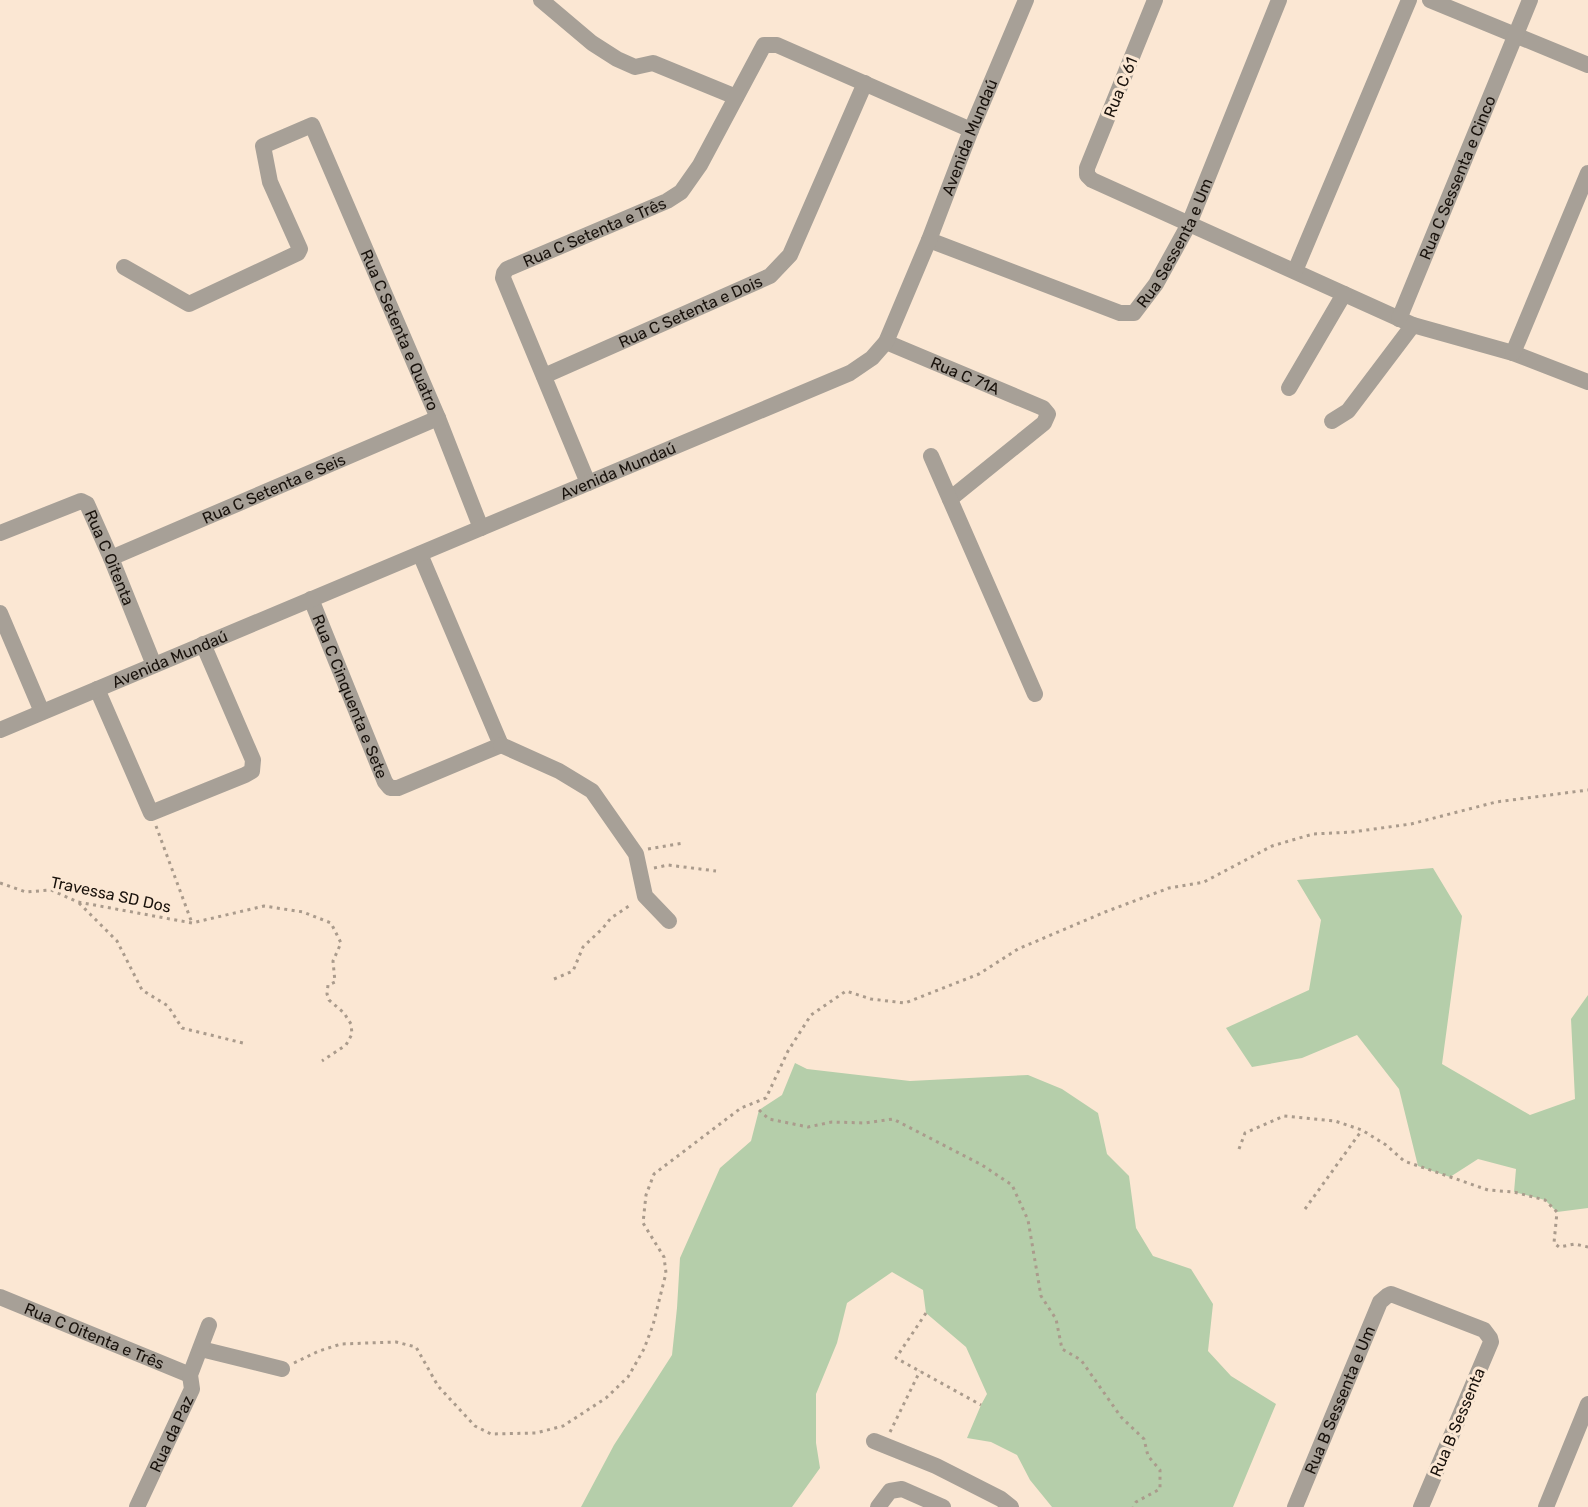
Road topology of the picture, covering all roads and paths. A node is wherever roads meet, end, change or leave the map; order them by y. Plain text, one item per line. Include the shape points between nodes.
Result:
1 (541, 0) edge
2 (1026, 0) edge
3 (1155, 0) edge
4 (1279, 0) edge
5 (1409, 0) edge
6 (1430, 0) edge
7 (1530, 0) edge
8 (1516, 36) junction
9 (1588, 65) edge
10 (864, 84) junction
11 (736, 97) junction
12 (971, 130) junction
13 (1588, 173) edge
14 (1189, 224) junction
15 (929, 240) junction
16 (124, 267) dead end
17 (1295, 271) junction
18 (1344, 294) junction
19 (1406, 322) junction
20 (886, 342) junction
21 (1513, 353) junction
22 (544, 376) junction
23 (1588, 382) edge
24 (1289, 388) dead end
25 (438, 418) junction
26 (1332, 421) dead end
27 (931, 456) dead end
28 (588, 483) junction
29 (950, 499) junction
30 (481, 528) junction
31 (0, 533) edge
32 (420, 554) junction
33 (111, 558) junction
34 (311, 599) junction
35 (0, 613) edge
36 (203, 644) junction
37 (154, 665) junction
38 (97, 689) junction
39 (1035, 694) dead end
40 (42, 712) junction
41 (0, 730) edge
42 (501, 745) junction
43 (1588, 790) edge
44 (151, 813) junction
45 (683, 843) dead end
46 (636, 854) junction
47 (640, 870) junction
48 (716, 871) dead end
49 (0, 883) edge
50 (645, 896) junction
51 (78, 902) junction
52 (669, 921) dead end
53 (192, 923) junction
54 (554, 979) dead end
55 (243, 1043) dead end
56 (322, 1061) dead end
57 (759, 1110) dead end
58 (1362, 1130) junction
59 (1239, 1149) dead end
60 (1305, 1209) dead end
61 (1588, 1247) edge
62 (0, 1297) edge
63 (926, 1313) dead end
64 (209, 1325) dead end
65 (1490, 1338) joint
66 (201, 1349) junction
67 (282, 1369) joint
68 (920, 1371) junction
69 (190, 1375) junction
70 (1588, 1404) edge
71 (981, 1405) dead end
72 (879, 1443) joint
73 (137, 1507) edge
74 (878, 1507) edge
75 (943, 1507) edge
76 (1011, 1507) edge
77 (1133, 1507) edge
78 (1295, 1507) edge
79 (1421, 1507) edge
80 (1546, 1507) edge

1 - 11 street via 617,60 635,67 653,63
2 - 12 street, Avenida Mundaú
3 - 14 street, Rua C 61 via 1087,168 1088,175
4 - 14 street, Rua Sessenta e Um
5 - 17 street
6 - 8 street
7 - 8 street, Rua C Sessenta e Cinco
8 - 9 street
8 - 19 street, Rua C Sessenta e Cinco
10 - 11 street, Rua C Setenta e Três via 777,45 764,45
10 - 12 street
10 - 22 street, Rua C Setenta e Dois via 790,255 770,276
11 - 22 street, Rua C Setenta e Três via 681,192 504,273
12 - 15 street, Avenida Mundaú
13 - 21 street
14 - 15 street, Rua Sessenta e Um via 1156,284 1134,313 1120,314
14 - 17 street
15 - 20 street, Avenida Mundaú
16 - 25 street, Rua C Setenta e Quatro via 189,304 298,253 300,249 270,182 263,146 312,125
17 - 18 street
18 - 19 street
18 - 24 street
19 - 21 street
19 - 26 street, Rua C Sessenta e Cinco via 1348,411
20 - 28 street, Avenida Mundaú via 850,373
20 - 29 street, Rua C 71A via 1043,408 1048,414 1044,423
21 - 23 street
22 - 28 street, Rua C Setenta e Três
25 - 30 street, Rua C Setenta e Quatro
25 - 33 street, Rua C Setenta e Seis
27 - 29 street
28 - 30 street, Avenida Mundaú
29 - 39 street
30 - 32 street, Avenida Mundaú
31 - 33 street, Rua C Oitenta via 81,501 87,504
32 - 34 street, Avenida Mundaú
32 - 42 street
33 - 37 street, Rua C Oitenta
34 - 36 street, Avenida Mundaú
34 - 42 street, Rua C Cinquenta e Sete via 390,788
35 - 40 street
36 - 37 street, Avenida Mundaú
36 - 44 street via 253,760 252,771
37 - 38 street, Avenida Mundaú
38 - 40 street, Avenida Mundaú
38 - 44 street
40 - 41 street, Avenida Mundaú
42 - 46 street via 592,791
43 - 67 path via 1496,802 1411,824 1313,834 1272,846 1204,882 1169,888 1105,912 1018,950 979,974 905,1003 846,991 811,1015 788,1051 766,1098 741,1108 654,1174 646,1195 643,1223 664,1257 666,1273 653,1325 628,1377 606,1398 563,1426 536,1433 490,1434 475,1426 438,1386 416,1347 396,1342 341,1344
44 - 53 path
45 - 46 path
46 - 47 street
47 - 48 path via 668,865
47 - 50 street
49 - 51 path, Travessa SD Dos via 26,892 51,890
50 - 52 street
50 - 54 path via 612,918 583,947 573,971
51 - 53 path, Travessa SD Dos
51 - 55 path via 117,941 142,990 168,1006 182,1028
53 - 56 path, Travessa SD Dos via 264,906 303,912 331,923 341,943 333,961 335,982 328,985 327,994 345,1013 352,1034 346,1045
57 - 77 path via 769,1119 808,1126 893,1119 1012,1185 1028,1220 1041,1296 1056,1318 1062,1349 1081,1360 1121,1417 1144,1438 1148,1456 1160,1470 1160,1489
58 - 59 path via 1335,1121 1284,1116 1245,1133
58 - 60 path
58 - 61 path via 1404,1161 1488,1190 1545,1200 1557,1212 1554,1244
62 - 69 street, Rua C Oitenta e Três
63 - 68 path via 896,1358
64 - 66 street, Rua da Paz
65 - 78 street, Rua B Sessenta e Um via 1484,1330 1391,1294 1380,1302
65 - 79 street, Rua B Sessenta
66 - 67 street
66 - 69 street, Rua da Paz
68 - 71 path
68 - 72 path
69 - 73 street, Rua da Paz via 192,1389
70 - 80 street
72 - 76 street via 936,1466
74 - 75 street via 890,1491 902,1489

